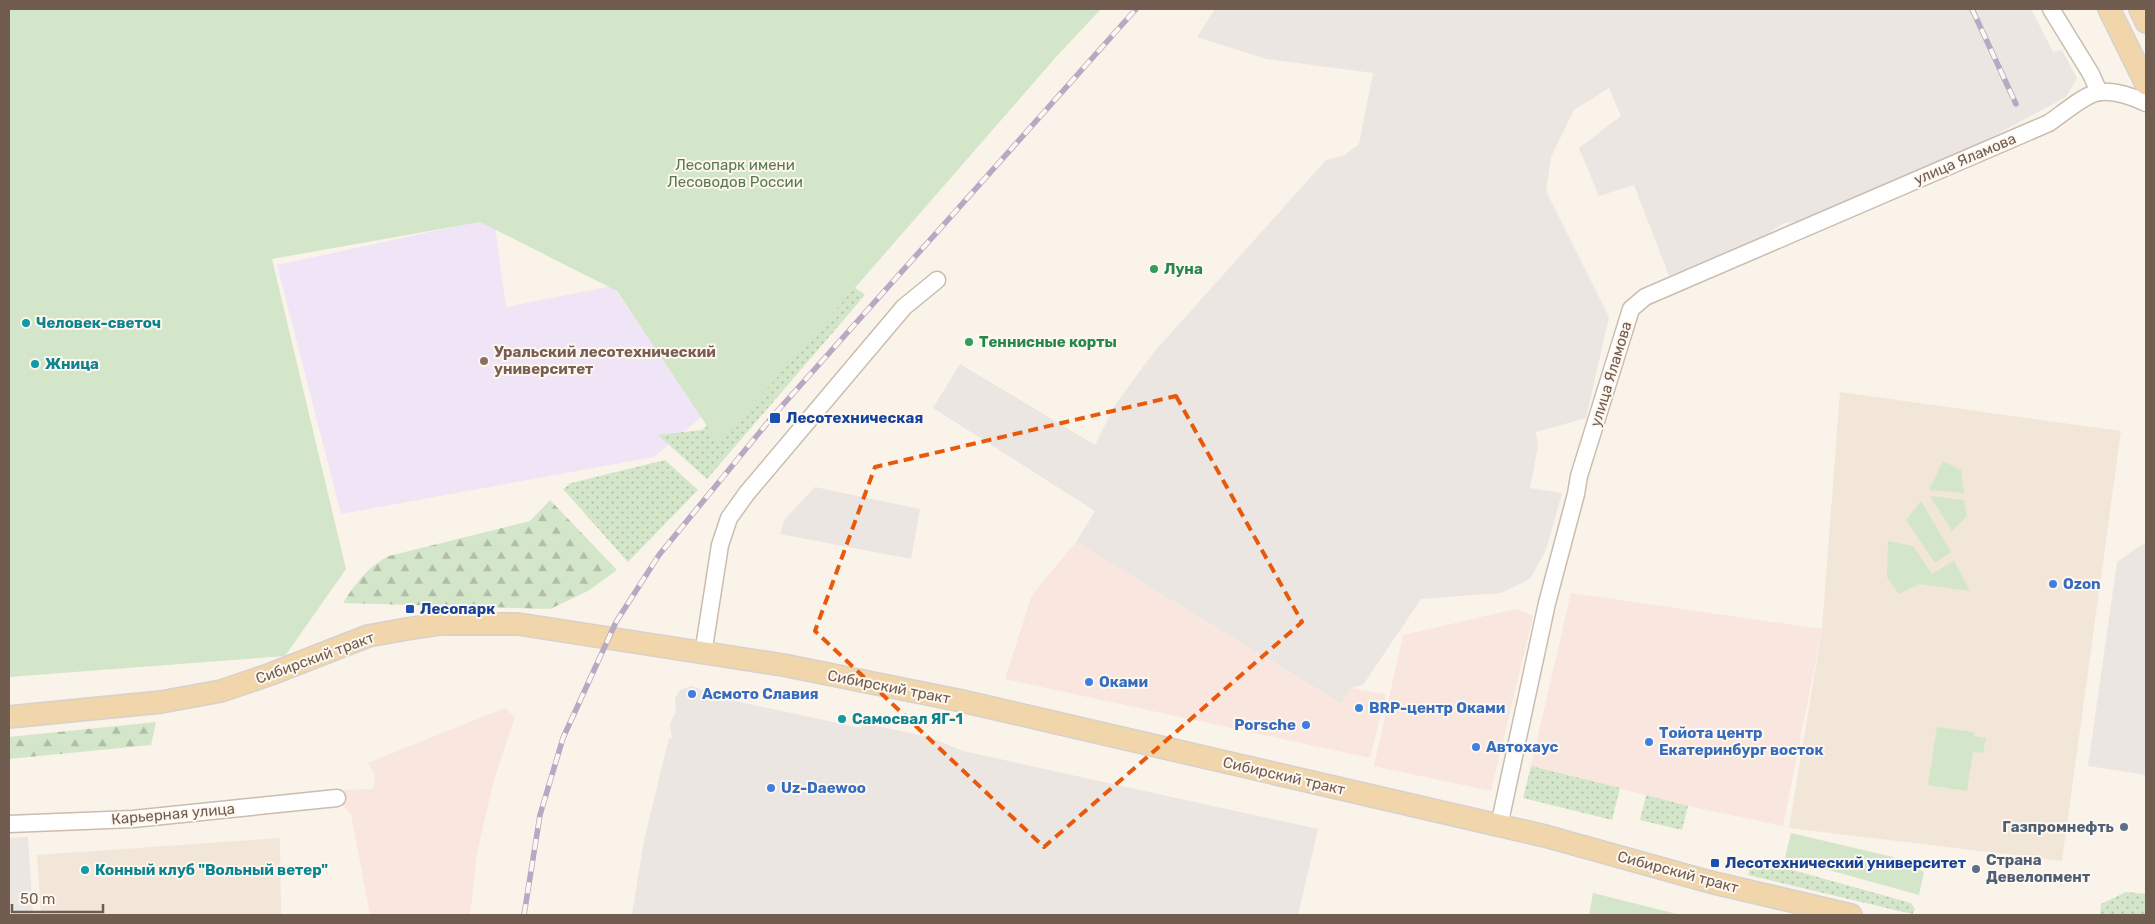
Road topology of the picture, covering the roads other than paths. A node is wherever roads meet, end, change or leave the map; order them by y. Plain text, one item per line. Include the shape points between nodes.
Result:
1 (2051, 9) edge
2 (2109, 9) edge
3 (2140, 9) edge
4 (2146, 22) edge
5 (2146, 84) edge
6 (2099, 92) junction
7 (2146, 103) edge
8 (937, 280) dead end
9 (703, 654) junction
10 (9, 716) edge
11 (337, 798) dead end
12 (9, 824) edge
13 (1499, 826) junction
14 (1851, 915) edge

1 - 6 street
2 - 5 main road
3 - 4 main road
6 - 7 street via 2124,95
6 - 13 street, улица Яламова via 2049,123 1645,296 1631,309 1579,476 1547,603
8 - 9 street via 904,307 729,518 720,545
9 - 10 main road, Сибирский тракт via 518,624 440,624 368,636 222,691 161,702
9 - 13 main road, Сибирский тракт via 784,665 962,701
11 - 12 street, Карьерная улица via 133,819
13 - 14 main road, Сибирский тракт via 1710,882

